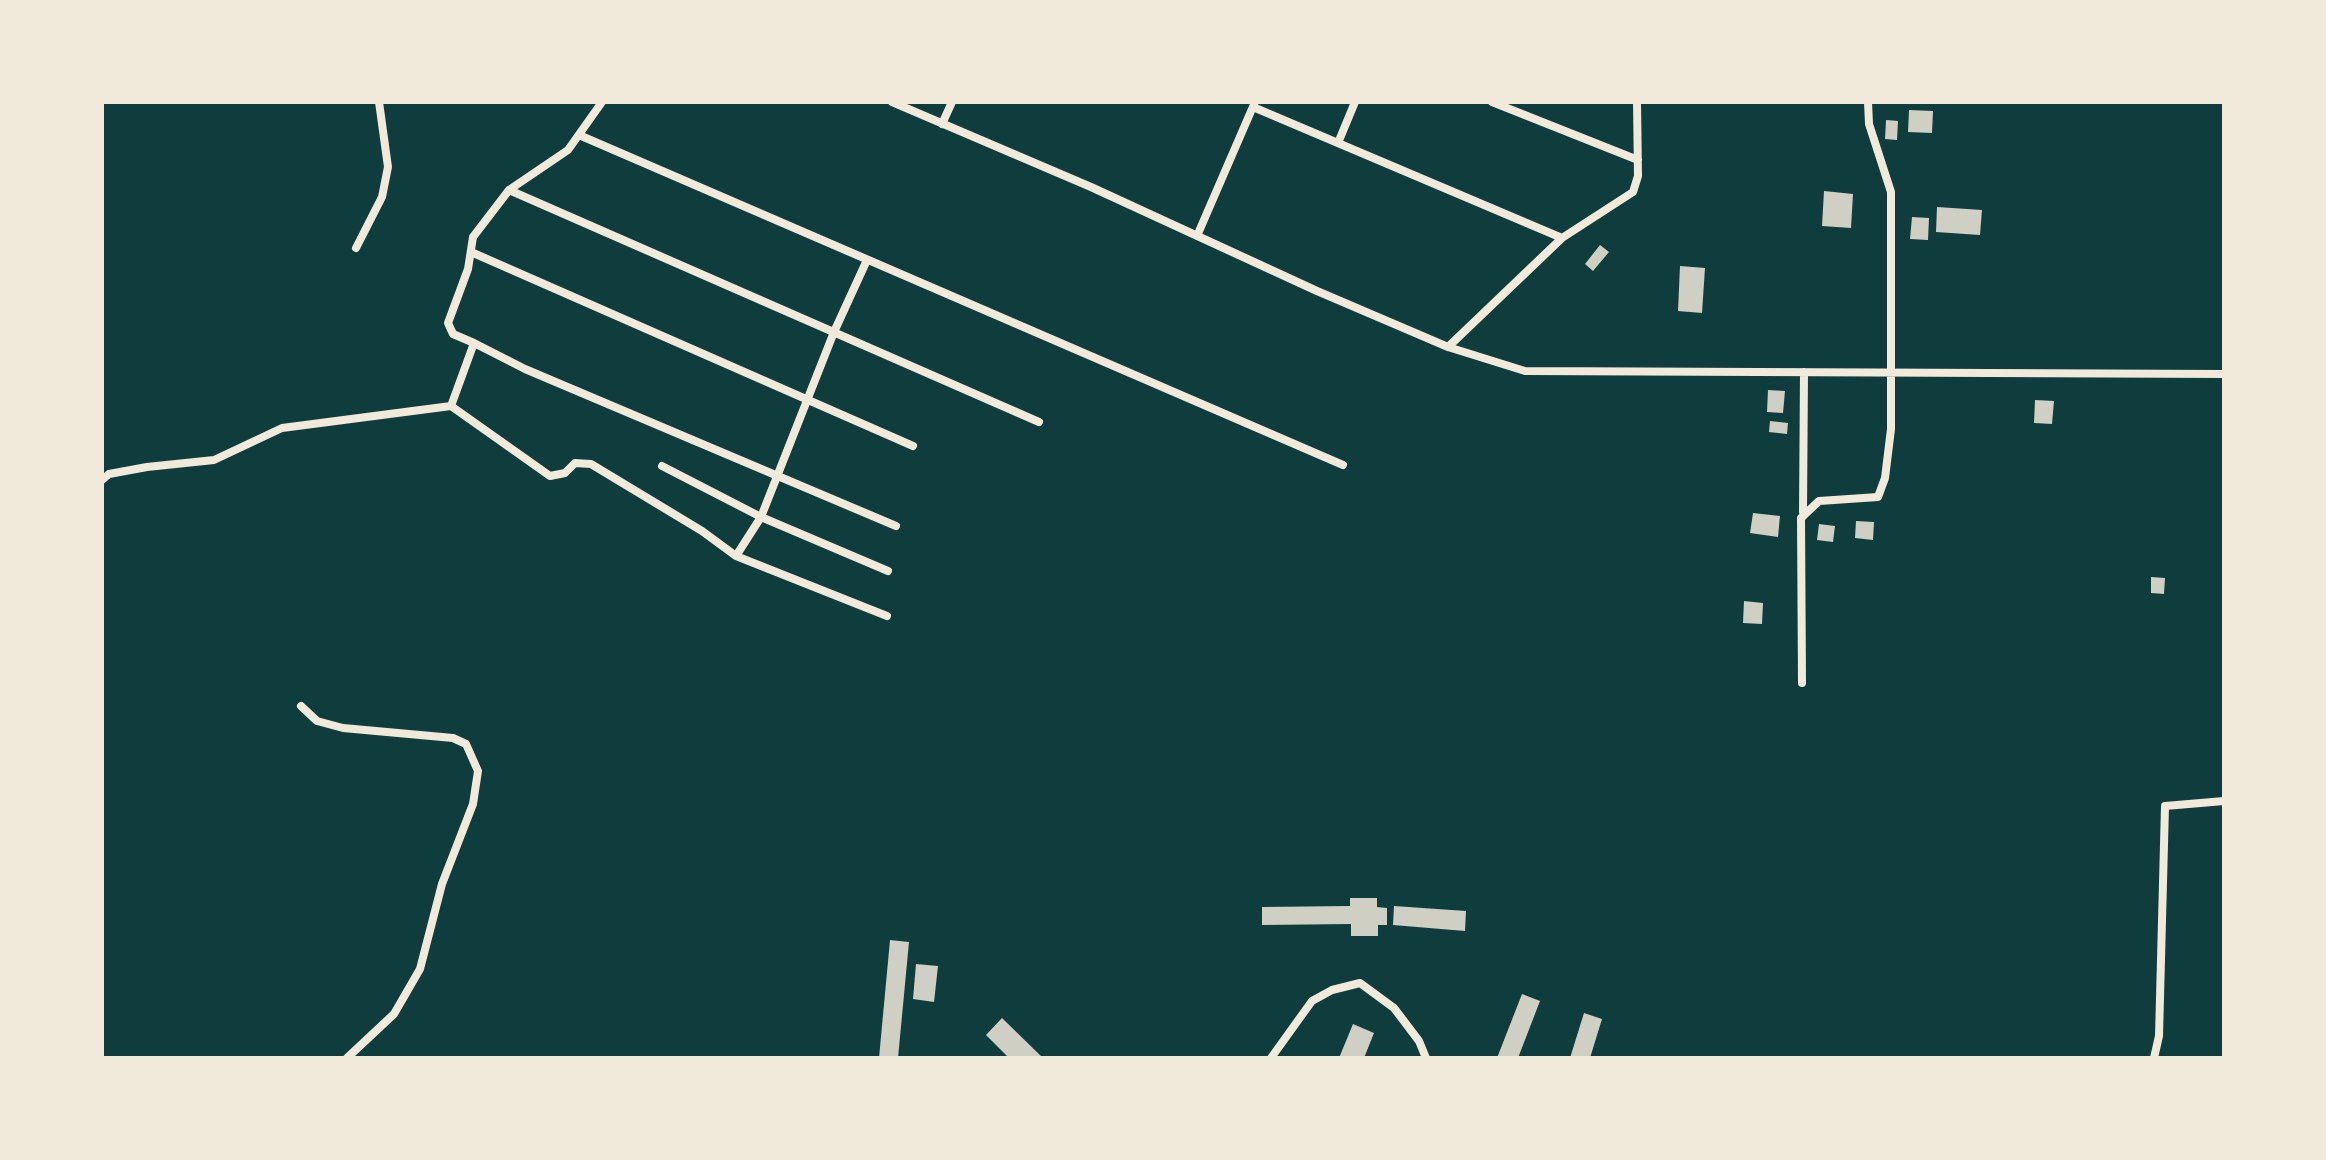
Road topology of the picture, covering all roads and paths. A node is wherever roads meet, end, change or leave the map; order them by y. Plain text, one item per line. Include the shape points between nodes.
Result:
1 (379, 102) edge
2 (602, 102) edge
3 (892, 102) edge
4 (952, 102) edge
5 (1355, 102) edge
6 (1492, 102) edge
7 (1637, 102) edge
8 (1868, 102) edge
9 (1254, 105) edge
10 (942, 124) junction
11 (579, 135) junction
12 (1338, 143) junction
13 (1638, 160) junction
14 (509, 190) junction
15 (1197, 236) junction
16 (1562, 238) junction
17 (356, 248) dead end
18 (471, 252) junction
19 (867, 260) junction
20 (834, 332) junction
21 (474, 343) junction
22 (1448, 347) junction
23 (1804, 372) junction
24 (1892, 372) junction
25 (2224, 374) edge
26 (808, 400) junction
27 (451, 406) junction
28 (1039, 422) dead end
29 (913, 446) dead end
30 (1343, 465) dead end
31 (662, 466) dead end
32 (778, 474) junction
33 (102, 480) edge
34 (1803, 513) junction
35 (761, 517) junction
36 (896, 526) dead end
37 (736, 556) junction
38 (888, 571) dead end
39 (887, 616) dead end
40 (1802, 683) dead end
41 (301, 706) dead end
42 (2224, 801) edge
43 (347, 1058) edge
44 (1271, 1058) edge
45 (1426, 1058) edge
46 (2154, 1058) edge

1 - 17 street via 388,167 382,197
2 - 11 street
3 - 10 street
4 - 10 street
5 - 12 street
6 - 13 street
7 - 13 street
8 - 24 street via 1869,124 1891,192
9 - 12 street
9 - 15 street
10 - 15 street
11 - 14 street via 568,150
11 - 19 street
12 - 16 street
13 - 16 street via 1633,192
14 - 18 street via 473,237
14 - 20 street
15 - 22 street
16 - 22 street
18 - 21 street via 448,323 453,334
18 - 26 street
19 - 20 street
19 - 30 street
20 - 26 street
20 - 28 street
21 - 27 street
21 - 32 street
22 - 23 street via 1525,371 1554,374
23 - 24 street
23 - 34 street
24 - 25 street
24 - 34 street via 1891,429 1880,495 1872,500 1819,501
26 - 29 street
26 - 32 street
27 - 33 street via 282,428 214,460 147,467
27 - 37 street via 545,473 557,476 575,463 591,464
31 - 35 street
32 - 35 street
32 - 36 street
34 - 40 street
35 - 37 street
35 - 38 street
37 - 39 street
41 - 43 street via 317,721 343,728 453,738 466,744 478,771 473,804 442,884 420,969 394,1014
42 - 46 street via 2165,806 2159,1036
44 - 45 street via 1312,1001 1360,983 1394,1008

